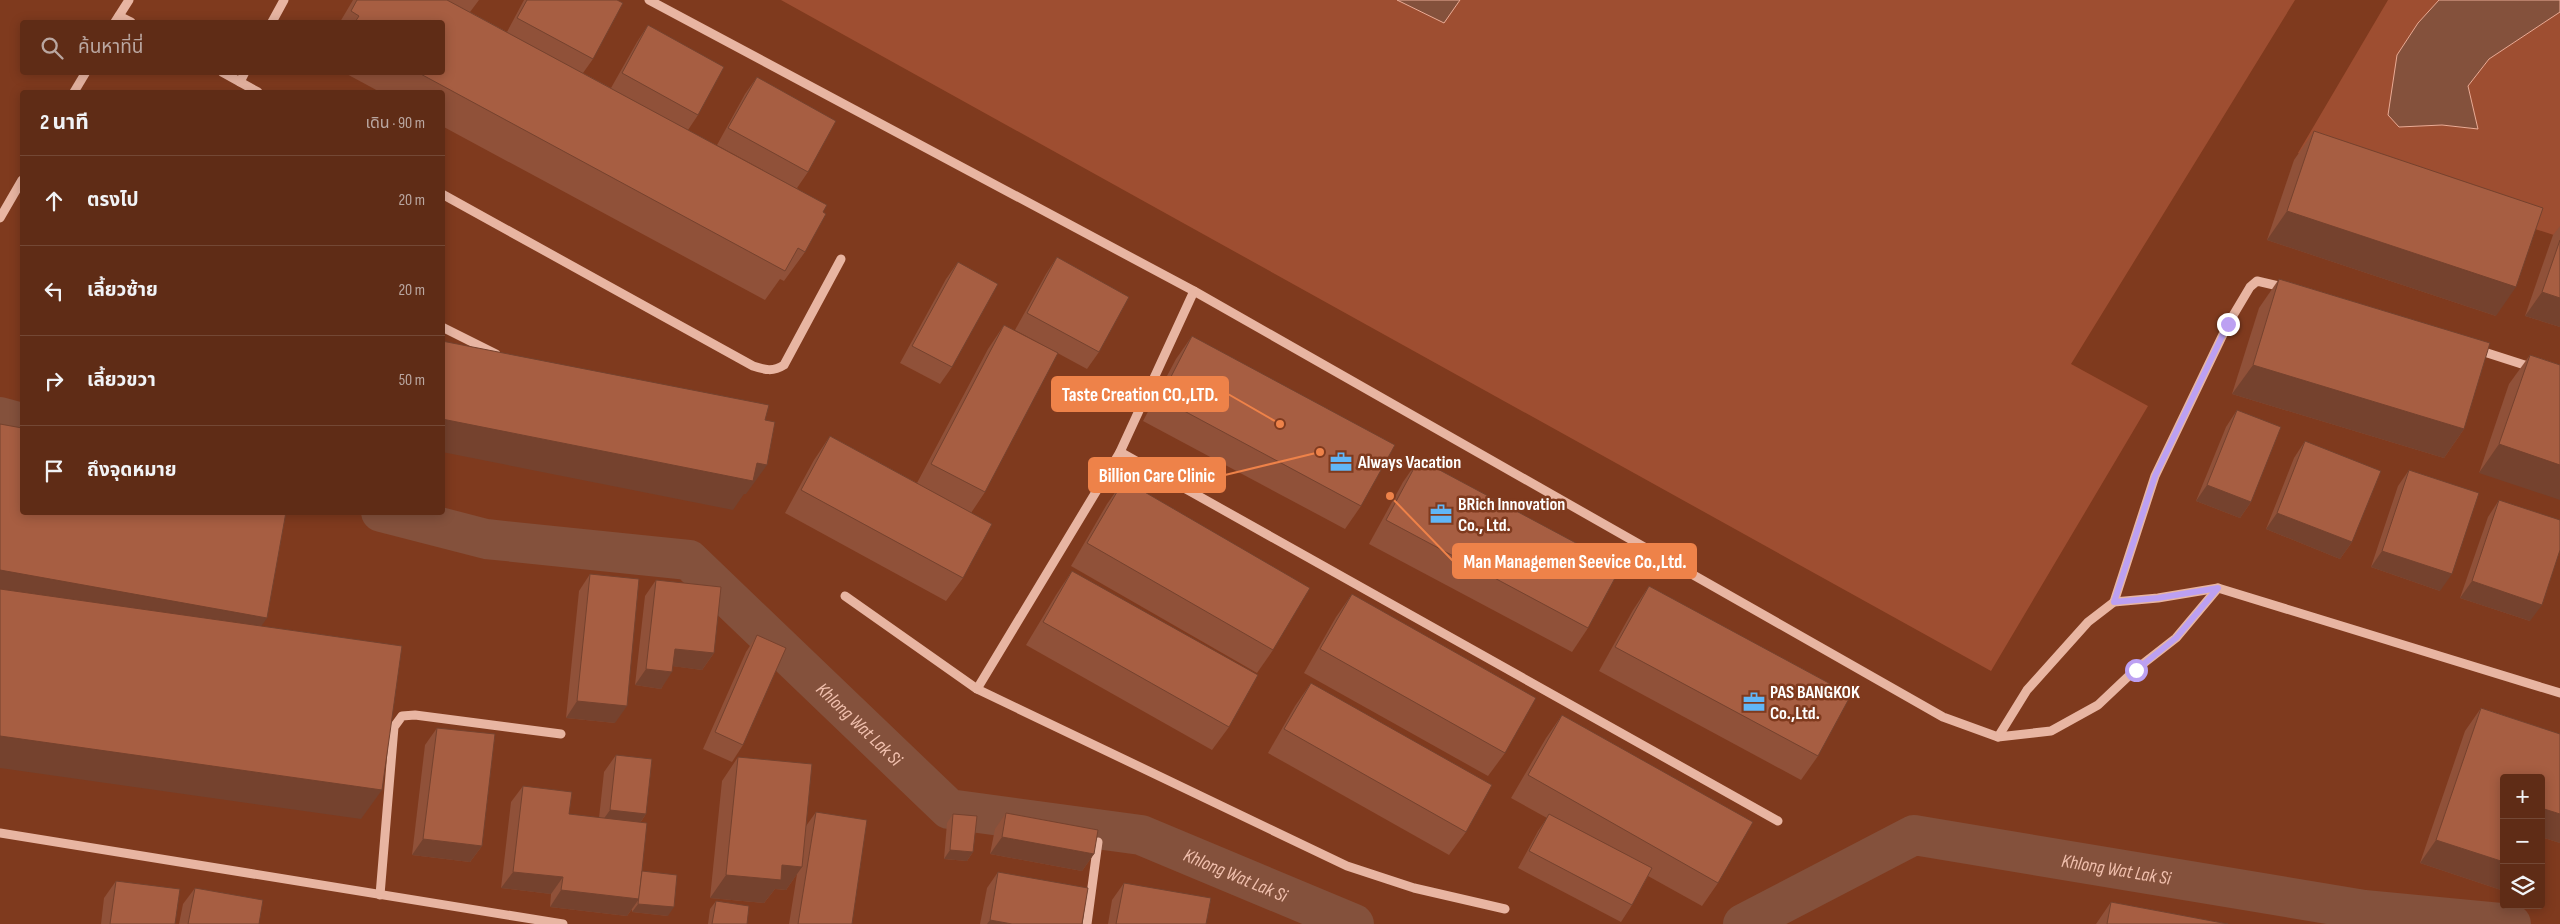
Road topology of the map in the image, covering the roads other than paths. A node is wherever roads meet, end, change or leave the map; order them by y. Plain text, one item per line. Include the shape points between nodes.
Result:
1 (129, 0) edge
2 (284, 0) edge
3 (649, 0) edge
4 (117, 19) edge
5 (273, 20) edge
6 (84, 75) edge
7 (227, 75) edge
8 (244, 75) edge
9 (240, 82) junction
10 (75, 90) edge
11 (254, 90) edge
12 (20, 183) edge
13 (445, 196) edge
14 (0, 218) edge
15 (841, 259) dead end
16 (1194, 291) junction
17 (2296, 291) edge
18 (445, 329) edge
19 (2466, 346) edge
20 (505, 359) edge
21 (2541, 370) edge
22 (1120, 452) junction
23 (2218, 588) junction
24 (845, 596) dead end
25 (2114, 602) junction
26 (977, 689) junction
27 (2560, 693) edge
28 (561, 734) dead end
29 (1998, 737) junction
30 (1778, 821) dead end
31 (0, 833) edge
32 (1098, 842) edge
33 (380, 894) junction
34 (1505, 908) dead end
35 (563, 924) edge
36 (1087, 924) edge

1 - 4 street
2 - 5 street
3 - 16 street
6 - 10 street
7 - 9 street
8 - 9 street
9 - 11 street
12 - 14 street
13 - 15 street via 753,366 766,370 777,370 790,357
16 - 22 street
16 - 29 street via 1943,717
17 - 25 street via 2257,280 2228,324 2155,476
18 - 20 street
19 - 21 street
22 - 26 street
22 - 30 street
23 - 25 street
23 - 27 street
23 - 29 street via 2176,638 2098,704 2051,731
24 - 26 street
25 - 29 street via 2088,622 2027,690
26 - 34 street via 1348,866 1414,888
28 - 33 street via 416,715 402,716 394,727
31 - 33 street
32 - 36 street
33 - 35 street

